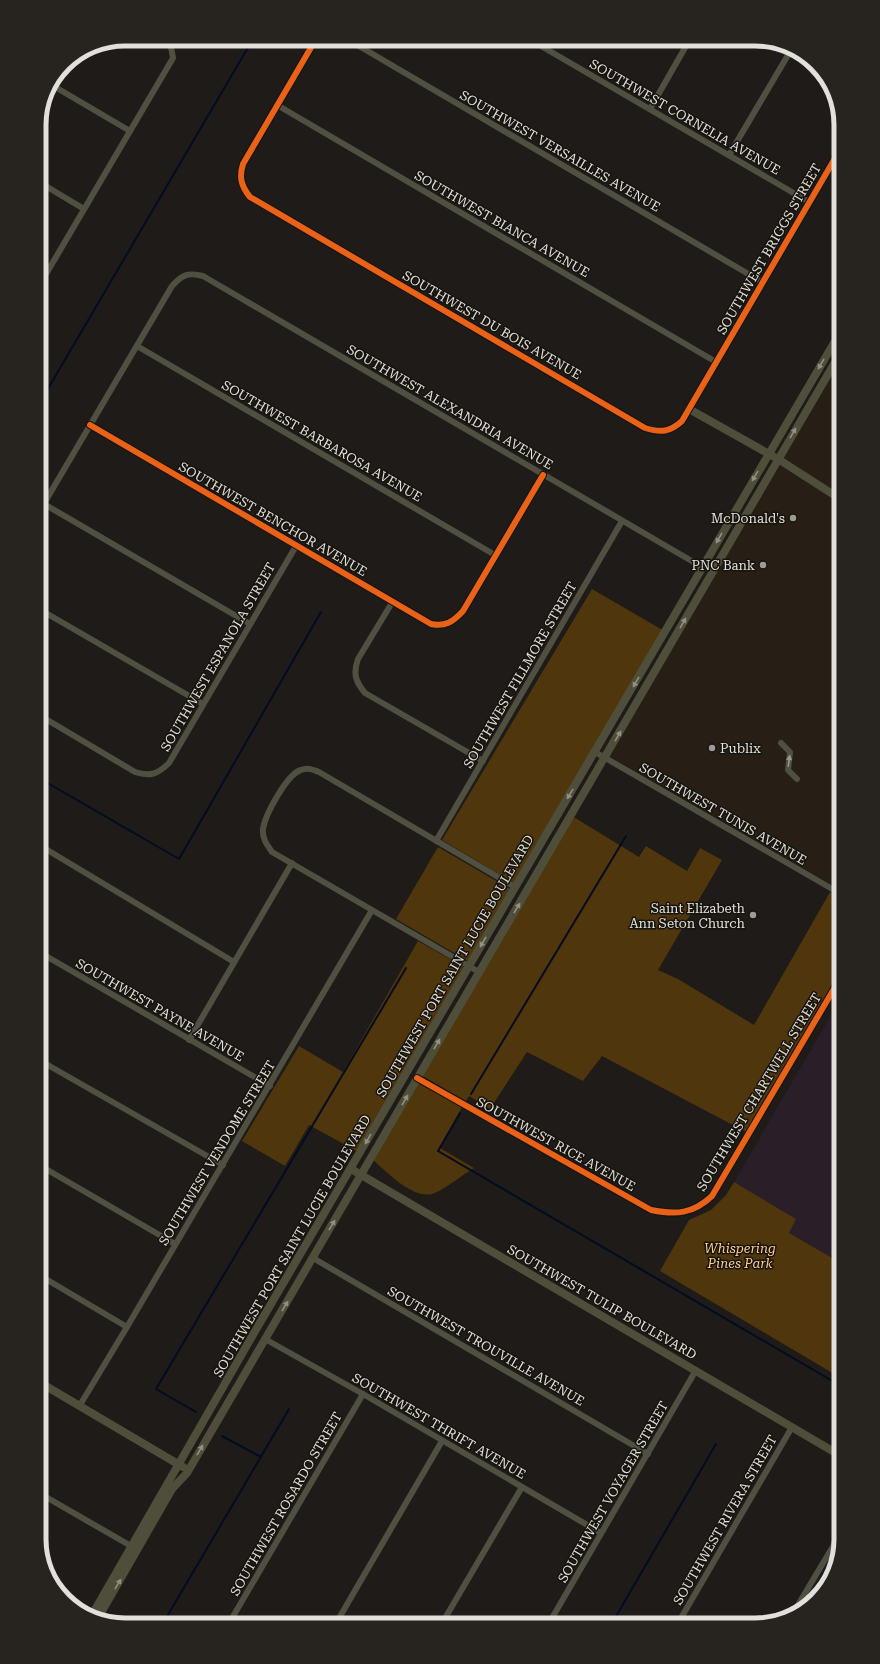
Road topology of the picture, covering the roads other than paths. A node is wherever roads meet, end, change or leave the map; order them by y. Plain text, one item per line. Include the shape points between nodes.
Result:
1 (171, 46) edge
2 (312, 46) edge
3 (359, 46) edge
4 (541, 46) edge
5 (686, 46) edge
6 (789, 54) edge
7 (56, 87) edge
8 (277, 105) junction
9 (650, 109) junction
10 (130, 131) junction
11 (729, 155) junction
12 (834, 160) edge
13 (46, 186) edge
14 (809, 202) junction
15 (84, 209) junction
16 (46, 274) edge
17 (762, 282) junction
18 (834, 343) edge
19 (137, 346) junction
20 (716, 362) junction
21 (834, 364) edge
22 (689, 409) junction
23 (90, 424) junction
24 (767, 454) junction
25 (778, 459) junction
26 (543, 475) junction
27 (834, 494) edge
28 (46, 501) edge
29 (46, 505) edge
30 (622, 521) junction
31 (296, 546) junction
32 (495, 555) junction
33 (702, 567) junction
34 (701, 594) junction
35 (393, 601) junction
36 (46, 613) edge
37 (250, 624) junction
38 (203, 704) junction
39 (46, 719) edge
40 (781, 743) dead end
41 (595, 752) junction
42 (605, 758) junction
43 (483, 761) junction
44 (797, 779) dead end
45 (436, 841) junction
46 (46, 849) edge
47 (292, 863) junction
48 (515, 887) junction
49 (834, 890) edge
50 (372, 910) junction
51 (46, 956) edge
52 (234, 962) junction
53 (469, 967) junction
54 (479, 972) junction
55 (834, 989) edge
56 (189, 1040) junction
57 (46, 1064) edge
58 (417, 1078) junction
59 (270, 1086) junction
60 (223, 1165) junction
61 (46, 1169) edge
62 (351, 1169) junction
63 (362, 1176) junction
64 (688, 1210) joint
65 (175, 1244) junction
66 (313, 1258) junction
67 (46, 1279) edge
68 (127, 1328) junction
69 (265, 1339) junction
70 (696, 1370) junction
71 (46, 1386) edge
72 (363, 1394) junction
73 (80, 1405) junction
74 (792, 1427) junction
75 (442, 1441) junction
76 (834, 1450) edge
77 (648, 1454) junction
78 (178, 1464) junction
79 (188, 1470) junction
80 (522, 1487) junction
81 (46, 1497) edge
82 (601, 1533) junction
83 (131, 1546) junction
84 (833, 1546) edge
85 (798, 1605) edge
86 (94, 1612) edge
87 (100, 1614) edge
88 (232, 1618) edge
89 (339, 1618) edge
90 (445, 1618) edge
91 (552, 1618) edge
92 (681, 1618) edge

1 - 10 street via 172,58
2 - 8 street
3 - 17 street, SOUTHWEST VERSAILLES AVENUE
4 - 9 street, SOUTHWEST CORNELIA AVENUE
5 - 9 street
6 - 11 street
7 - 10 street
8 - 20 street, SOUTHWEST BIANCA AVENUE
8 - 22 street, SOUTHWEST DU BOIS AVENUE via 243,164 241,180 250,197 645,428 666,432 682,421
9 - 11 street, SOUTHWEST CORNELIA AVENUE
10 - 15 street
11 - 14 street, SOUTHWEST CORNELIA AVENUE
12 - 14 street, SOUTHWEST BRIGGS STREET
13 - 15 street
14 - 17 street, SOUTHWEST BRIGGS STREET
15 - 16 street
17 - 20 street, SOUTHWEST BRIGGS STREET
18 -> 24 main road, SOUTHWEST PORT SAINT LUCIE BOULEVARD
19 - 23 street
19 - 26 street, SOUTHWEST ALEXANDRIA AVENUE via 172,286 184,274 203,276
19 - 32 street, SOUTHWEST BARBAROSA AVENUE
20 - 22 street, SOUTHWEST DU BOIS AVENUE
25 -> 21 main road, SOUTHWEST PORT SAINT LUCIE BOULEVARD
22 - 24 main road
23 - 28 street
23 - 31 street, SOUTHWEST BENCHOR AVENUE
24 - 25 main road
24 -> 33 main road, SOUTHWEST PORT SAINT LUCIE BOULEVARD
25 - 27 main road
25 - 34 main road, SOUTHWEST PORT SAINT LUCIE BOULEVARD
26 - 30 street, SOUTHWEST ALEXANDRIA AVENUE
26 - 32 street
29 - 37 street
30 - 33 street, SOUTHWEST ALEXANDRIA AVENUE
30 - 43 street, SOUTHWEST FILLMORE STREET
31 - 35 street, SOUTHWEST BENCHOR AVENUE
31 - 37 street, SOUTHWEST ESPANOLA STREET
32 - 35 street, SOUTHWEST BENCHOR AVENUE via 463,611 446,625 430,624
33 - 34 main road
33 -> 41 main road, SOUTHWEST PORT SAINT LUCIE BOULEVARD
42 -> 34 main road, SOUTHWEST PORT SAINT LUCIE BOULEVARD
35 - 43 street via 358,659 355,667 358,685 365,693
36 - 38 street
37 - 38 street, SOUTHWEST ESPANOLA STREET
38 - 39 street, SOUTHWEST ESPANOLA STREET via 169,763 162,770 145,775 135,772
44 -> 40 street via 788,770 790,752
41 - 42 street, SOUTHWEST TUNIS AVENUE
41 -> 48 main road, SOUTHWEST PORT SAINT LUCIE BOULEVARD
42 - 49 street, SOUTHWEST TUNIS AVENUE
54 -> 42 main road, SOUTHWEST PORT SAINT LUCIE BOULEVARD
43 - 45 street, SOUTHWEST FILLMORE STREET
45 - 47 street via 319,772 302,769 287,780 266,819 263,830 266,844 272,852
45 - 48 street
46 - 52 street
47 - 50 street
47 - 52 street
48 -> 53 main road, SOUTHWEST PORT SAINT LUCIE BOULEVARD
50 - 53 street
50 - 59 street, SOUTHWEST VENDOME STREET
51 - 56 street, SOUTHWEST PAYNE AVENUE
52 - 56 street
53 - 54 street
53 -> 62 main road, SOUTHWEST PORT SAINT LUCIE BOULEVARD
58 -> 54 main road, SOUTHWEST PORT SAINT LUCIE BOULEVARD
55 - 64 street, SOUTHWEST CHARTWELL STREET via 712,1196 703,1204
56 - 59 street, SOUTHWEST PAYNE AVENUE
57 - 60 street
63 -> 58 main road, SOUTHWEST PORT SAINT LUCIE BOULEVARD
58 - 64 street, SOUTHWEST RICE AVENUE via 651,1210 672,1214
59 - 60 street, SOUTHWEST VENDOME STREET
60 - 65 street, SOUTHWEST VENDOME STREET
61 - 65 street
62 - 63 main road, SOUTHWEST TULIP BOULEVARD
62 - 78 main road, SOUTHWEST PORT SAINT LUCIE BOULEVARD
66 -> 63 main road, SOUTHWEST PORT SAINT LUCIE BOULEVARD
63 - 70 main road, SOUTHWEST TULIP BOULEVARD
65 - 68 street, SOUTHWEST VENDOME STREET
69 -> 66 main road, SOUTHWEST PORT SAINT LUCIE BOULEVARD
66 - 77 street, SOUTHWEST TROUVILLE AVENUE
67 - 68 street
68 - 73 street, SOUTHWEST VENDOME STREET
69 - 72 street, SOUTHWEST THRIFT AVENUE
79 -> 69 main road, SOUTHWEST PORT SAINT LUCIE BOULEVARD
70 - 74 main road, SOUTHWEST TULIP BOULEVARD
70 - 77 street, SOUTHWEST VOYAGER STREET
71 - 73 main road
72 - 75 street, SOUTHWEST THRIFT AVENUE
72 - 88 street, SOUTHWEST ROSARDO STREET
73 - 78 main road
74 - 76 main road, SOUTHWEST TULIP BOULEVARD
74 - 92 street, SOUTHWEST RIVERA STREET
75 - 80 street, SOUTHWEST THRIFT AVENUE
75 - 89 street
77 - 82 street, SOUTHWEST VOYAGER STREET
78 - 79 main road
78 - 83 main road, SOUTHWEST PORT SAINT LUCIE BOULEVARD
87 -> 79 main road, SOUTHWEST PORT SAINT LUCIE BOULEVARD via 172,1489
80 - 82 street, SOUTHWEST THRIFT AVENUE
80 - 90 street
81 - 83 street
82 - 91 street, SOUTHWEST VOYAGER STREET
83 - 86 main road, SOUTHWEST PORT SAINT LUCIE BOULEVARD
84 - 85 street

